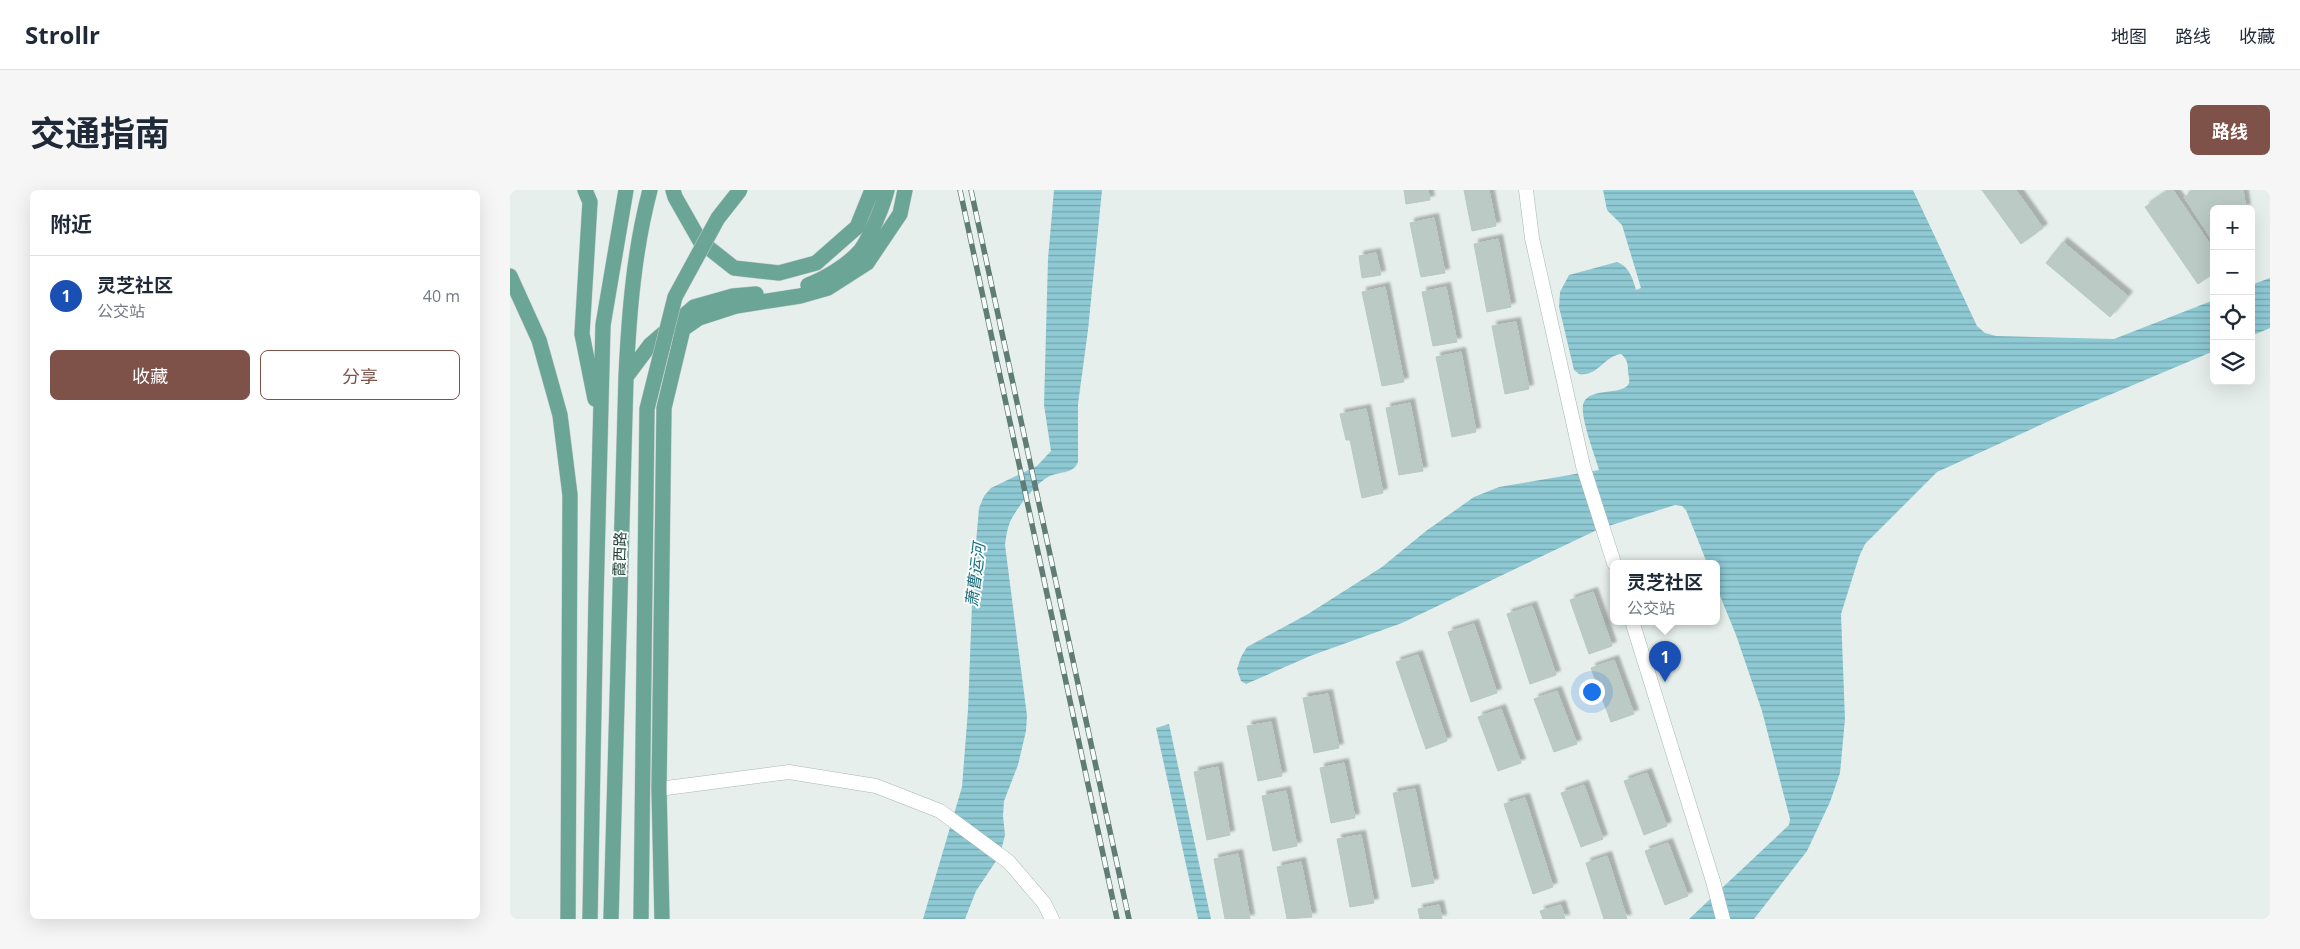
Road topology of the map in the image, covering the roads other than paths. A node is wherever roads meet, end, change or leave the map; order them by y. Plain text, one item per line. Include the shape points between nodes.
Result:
1 (585, 190) edge
2 (626, 190) edge
3 (650, 190) edge
4 (740, 190) edge
5 (872, 190) edge
6 (886, 190) edge
7 (905, 190) edge
8 (1526, 190) edge
9 (674, 193) edge
10 (510, 276) edge
11 (626, 377) junction
12 (600, 424) junction
13 (1613, 560) edge
14 (1633, 625) edge
15 (659, 789) junction
16 (568, 919) edge
17 (590, 919) edge
18 (611, 919) edge
19 (641, 919) edge
20 (662, 919) edge
21 (1052, 919) edge
22 (1723, 919) edge

1 - 12 main road via 590,202 582,334
2 - 12 main road, 霞西路 via 603,325
3 - 11 main road, 霞西路 via 629,320
4 - 19 main road, bridge via 718,218 675,297 647,408
5 - 9 main road via 857,227 816,263 779,273 734,268 700,241
6 - 11 main road via 883,206 860,251 824,279 797,290 733,296 694,307 650,345
7 - 15 main road via 900,214 867,263 828,288 736,306 699,318 682,329 664,408
8 - 13 street via 1532,238 1583,466
10 - 16 main road via 539,340 560,415 570,495
11 - 18 main road, 霞西路
12 - 17 main road, 霞西路
14 - 22 street
15 - 20 main road
15 - 21 street via 789,772 876,786 940,811 1009,862 1044,903

